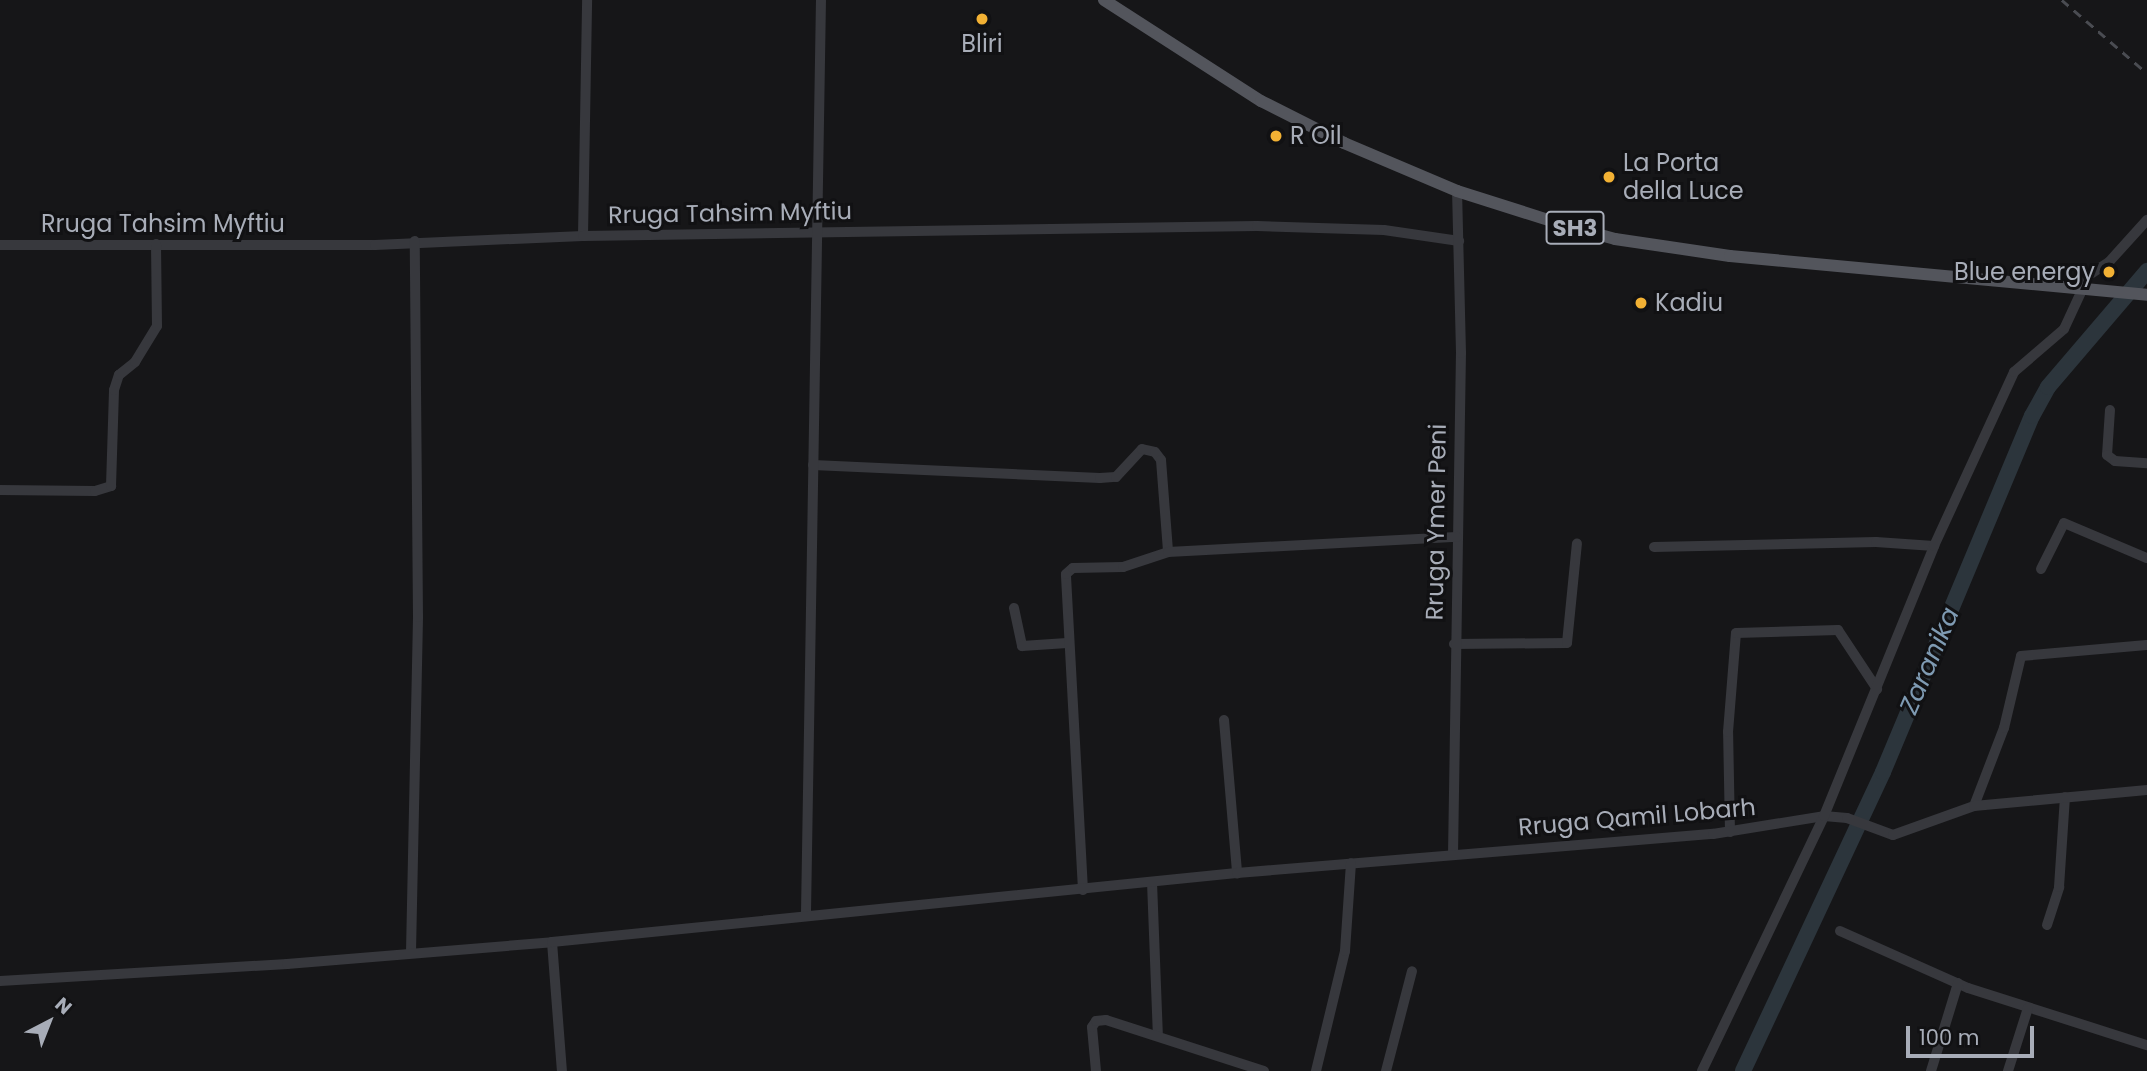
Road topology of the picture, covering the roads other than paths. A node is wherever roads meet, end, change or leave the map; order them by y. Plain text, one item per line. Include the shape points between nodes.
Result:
1 (587, 0) edge
2 (821, 0) edge
3 (1104, 0) edge
4 (1457, 191) junction
5 (2147, 220) edge
6 (817, 232) junction
7 (583, 236) junction
8 (415, 241) junction
9 (1460, 241) junction
10 (156, 244) junction
11 (0, 245) edge
12 (2082, 288) junction
13 (2147, 295) edge
14 (2110, 410) dead end
15 (2147, 463) edge
16 (813, 465) junction
17 (0, 491) edge
18 (1457, 537) junction
19 (1577, 543) dead end
20 (1934, 546) junction
21 (1654, 547) dead end
22 (1168, 552) junction
23 (2147, 558) edge
24 (2041, 569) dead end
25 (1014, 608) dead end
26 (1067, 643) junction
27 (1454, 644) junction
28 (2147, 645) edge
29 (1877, 689) junction
30 (1224, 720) dead end
31 (2147, 790) edge
32 (2065, 797) junction
33 (1974, 806) junction
34 (1824, 816) junction
35 (1730, 832) junction
36 (1452, 855) junction
37 (1351, 863) junction
38 (1237, 873) junction
39 (1152, 882) junction
40 (1083, 890) junction
41 (806, 914) junction
42 (2046, 925) dead end
43 (1840, 931) dead end
44 (552, 942) junction
45 (411, 952) junction
46 (1412, 971) dead end
47 (0, 981) edge
48 (1958, 983) junction
49 (2028, 1008) junction
50 (1158, 1035) junction
51 (2147, 1045) edge
52 (562, 1071) edge
53 (1096, 1071) edge
54 (1264, 1071) edge
55 (1316, 1071) edge
56 (1386, 1071) edge
57 (1702, 1071) edge
58 (1931, 1071) edge
59 (2008, 1071) edge

1 - 7 street
2 - 6 street
3 - 4 main road, SH3 via 1261,101
4 - 9 street, Rruga Ymer Peni
4 - 12 main road, SH3 via 1615,239 1730,256
5 - 12 street via 2109,262 2089,275
6 - 7 street, Rruga Tahsim Myftiu
6 - 9 street, Rruga Tahsim Myftiu via 1323,226
6 - 16 street
7 - 8 street, Rruga Tahsim Myftiu
8 - 10 street, Rruga Tahsim Myftiu via 375,245
8 - 45 street via 418,617
9 - 18 street, Rruga Ymer Peni
10 - 11 street, Rruga Tahsim Myftiu
10 - 17 street via 157,326 135,362 119,375 114,390 111,486 95,491
12 - 13 main road, SH3
12 - 20 street via 2064,329 2014,372
14 - 15 street via 2108,455
16 - 22 street via 1100,478 1116,477 1142,449 1155,452 1161,460
16 - 41 street
18 - 22 street
18 - 27 street, Rruga Ymer Peni
19 - 27 street via 1567,643
20 - 21 street via 1876,542
20 - 29 street
22 - 26 street via 1123,567 1073,568 1065,583
23 - 24 street via 2064,523
25 - 26 street via 1022,646
26 - 40 street
27 - 36 street, Rruga Ymer Peni
28 - 33 street via 2021,656 2004,728
29 - 34 street
29 - 35 street via 1838,630 1736,633 1728,732
30 - 38 street
31 - 32 street
32 - 33 street
32 - 42 street via 2059,887
33 - 34 street, Rruga Qamil Lobarh via 1893,835 1847,818
34 - 35 street, Rruga Qamil Lobarh
34 - 57 street
35 - 36 street, Rruga Qamil Lobarh
36 - 37 street, Rruga Qamil Lobarh
37 - 38 street, Rruga Qamil Lobarh
37 - 55 street via 1345,951
38 - 39 street, Rruga Qamil Lobarh
39 - 40 street, Rruga Qamil Lobarh
39 - 50 street
40 - 41 street, Rruga Qamil Lobarh
41 - 44 street, Rruga Qamil Lobarh
43 - 48 street
44 - 45 street, Rruga Qamil Lobarh
44 - 52 street
45 - 47 street, Rruga Qamil Lobarh
46 - 56 street
48 - 49 street
48 - 58 street
49 - 51 street
49 - 59 street
50 - 53 street via 1096,1021 1091,1034
50 - 54 street

